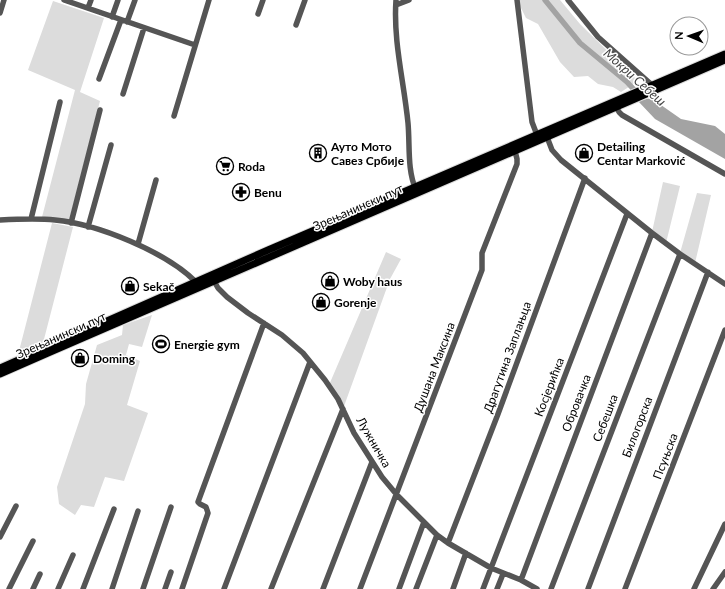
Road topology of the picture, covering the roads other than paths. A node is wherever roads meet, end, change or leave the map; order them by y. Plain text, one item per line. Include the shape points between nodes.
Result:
1 (4, 0) edge
2 (64, 0) edge
3 (91, 0) edge
4 (118, 0) edge
5 (135, 0) edge
6 (209, 0) edge
7 (263, 0) edge
8 (305, 0) edge
9 (409, 0) edge
10 (517, 0) edge
11 (568, 0) edge
12 (396, 3) edge
13 (88, 8) junction
14 (0, 13) edge
15 (258, 14) dead end
16 (112, 17) junction
17 (124, 21) junction
18 (296, 25) dead end
19 (144, 28) junction
20 (194, 45) junction
21 (725, 54) edge
22 (725, 60) edge
23 (99, 79) dead end
24 (652, 85) junction
25 (644, 91) junction
26 (122, 94) dead end
27 (60, 102) dead end
28 (615, 104) junction
29 (100, 110) dead end
30 (174, 116) dead end
31 (537, 135) junction
32 (547, 137) junction
33 (111, 145) dead end
34 (515, 151) junction
35 (725, 174) edge
36 (585, 178) junction
37 (156, 180) dead end
38 (416, 190) junction
39 (627, 214) junction
40 (31, 219) junction
41 (0, 220) edge
42 (71, 223) junction
43 (88, 227) junction
44 (652, 233) junction
45 (138, 244) junction
46 (680, 254) junction
47 (708, 272) junction
48 (214, 281) junction
49 (196, 282) junction
50 (725, 284) edge
51 (264, 323) junction
52 (725, 330) edge
53 (310, 362) junction
54 (0, 368) edge
55 (0, 374) edge
56 (343, 409) junction
57 (372, 462) junction
58 (397, 495) junction
59 (16, 506) dead end
60 (171, 507) dead end
61 (114, 509) dead end
62 (138, 511) dead end
63 (424, 522) junction
64 (725, 524) edge
65 (437, 535) junction
66 (0, 537) edge
67 (33, 541) dead end
68 (448, 543) junction
69 (466, 553) junction
70 (73, 555) dead end
71 (491, 568) junction
72 (171, 572) dead end
73 (725, 572) edge
74 (40, 574) dead end
75 (503, 574) junction
76 (522, 580) junction
77 (531, 587) edge
78 (9, 589) edge
79 (33, 589) edge
80 (58, 589) edge
81 (83, 589) edge
82 (112, 589) edge
83 (143, 589) edge
84 (165, 589) edge
85 (182, 589) edge
86 (224, 589) edge
87 (272, 589) edge
88 (323, 589) edge
89 (360, 589) edge
90 (399, 589) edge
91 (416, 589) edge
92 (453, 589) edge
93 (483, 589) edge
94 (497, 589) edge
95 (537, 589) edge
96 (551, 589) edge
97 (588, 589) edge
98 (625, 589) edge
99 (694, 589) edge
100 (713, 589) edge

1 - 14 street
2 - 13 street
3 - 13 street
4 - 16 street
5 - 17 street
6 - 20 street
7 - 15 street
8 - 18 street
9 - 12 street
10 - 31 street via 532,122
11 - 24 street via 598,37
12 - 38 street via 396,30 412,178
13 - 16 street
16 - 17 street
17 - 19 street
17 - 23 street
19 - 20 street
19 - 26 street
20 - 30 street
21 - 24 main road, Зрењанински пут
22 - 25 main road, Зрењанински пут
24 - 25 main road, Зрењанински пут
25 - 28 main road, Зрењанински пут
27 - 40 street
28 - 31 main road, Зрењанински пут
28 - 32 main road, Зрењанински пут
28 - 35 street via 620,114 631,121
29 - 42 street
31 - 38 main road, Зрењанински пут
32 - 34 main road, Зрењанински пут
32 - 36 street via 557,156
33 - 43 street
34 - 38 main road, Зрењанински пут
34 - 58 street, Душана Максина via 516,164 482,254 482,270
36 - 39 street
36 - 68 street, Драгутина Заплањца
37 - 45 street
38 - 48 main road, Зрењанински пут
38 - 49 main road, Зрењанински пут
39 - 44 street
39 - 71 street, Косјерићка
40 - 41 street
40 - 42 street
42 - 43 street
43 - 45 street
44 - 46 street
44 - 76 street, Обровачка
45 - 49 street via 189,274
46 - 47 street
46 - 96 street, Себешка
47 - 50 street
47 - 97 street, Билогорска
48 - 51 street, Лужничка via 222,292
48 - 55 main road, Зрењанински пут
49 - 54 main road, Зрењанински пут
51 - 53 street, Лужничка via 293,344
51 - 85 street via 198,502 206,507 208,513
52 - 98 street, Псуњска
53 - 56 street, Лужничка via 329,385
53 - 86 street
56 - 57 street, Лужничка
56 - 87 street
57 - 58 street, Лужничка
57 - 88 street
58 - 63 street, Лужничка
58 - 89 street, Душана Максина
59 - 66 street
60 - 83 street
61 - 81 street
62 - 82 street
63 - 65 street, Лужничка
63 - 90 street
64 - 99 street
65 - 68 street, Лужничка
65 - 91 street
67 - 78 street
68 - 69 street, Лужничка
69 - 71 street, Лужничка
69 - 92 street
70 - 80 street
71 - 75 street, Лужничка
71 - 93 street, Косјерићка
72 - 84 street
73 - 100 street
74 - 79 street
75 - 76 street, Лужничка
75 - 94 street
76 - 77 street, Лужничка
77 - 95 street, Лужничка

